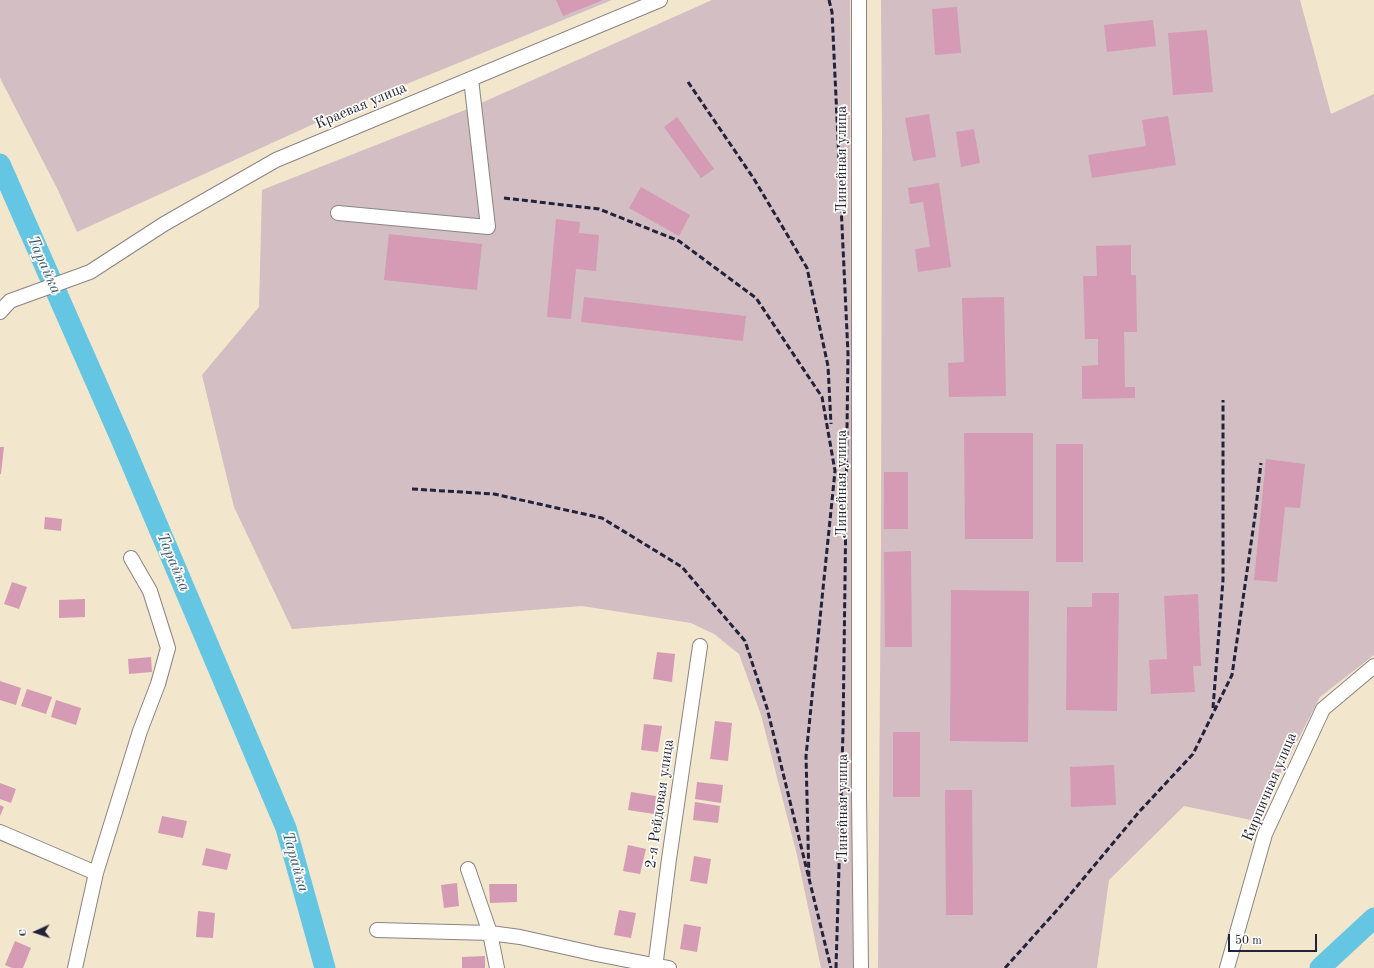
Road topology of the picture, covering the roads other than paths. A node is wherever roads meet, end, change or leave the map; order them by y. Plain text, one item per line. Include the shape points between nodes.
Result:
1 (660, 0) edge
2 (859, 0) edge
3 (471, 79) junction
4 (338, 213) dead end
5 (0, 312) edge
6 (131, 558) dead end
7 (700, 646) dead end
8 (1374, 666) edge
9 (0, 832) edge
10 (468, 869) dead end
11 (96, 873) junction
12 (377, 930) dead end
13 (490, 933) junction
14 (655, 967) edge
15 (75, 968) edge
16 (497, 968) edge
17 (670, 968) edge
18 (861, 968) edge
19 (1227, 968) edge

1 - 3 street, Краевая улица
2 - 18 street, Линейная улица
3 - 4 street via 488,227
3 - 5 street, Краевая улица via 276,160 164,224 90,272 10,301
6 - 11 street via 150,591 168,648
7 - 14 street, 2-я Рейдовая улица
8 - 19 street, Кирпичная улица via 1323,709 1265,834
9 - 11 street
10 - 13 street
11 - 15 street
12 - 13 street
13 - 14 street via 520,937
13 - 16 street
14 - 17 street

